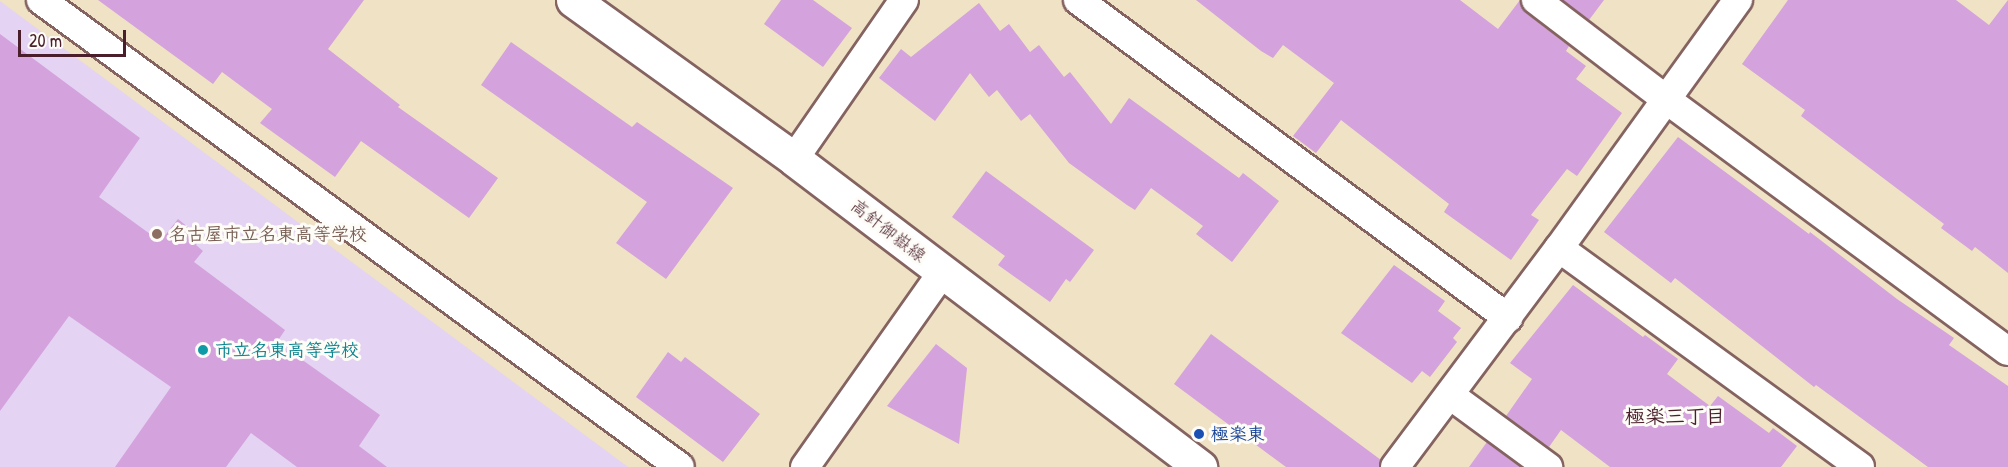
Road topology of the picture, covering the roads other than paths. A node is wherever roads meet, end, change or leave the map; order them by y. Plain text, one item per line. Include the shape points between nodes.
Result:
1 (41, 0) edge
2 (573, 0) edge
3 (904, 0) edge
4 (1078, 0) edge
5 (1536, 0) edge
6 (1738, 0) edge
7 (1666, 100) junction
8 (794, 159) junction
9 (1559, 248) junction
10 (942, 273) junction
11 (1508, 318) junction
12 (2008, 351) edge
13 (1450, 395) junction
14 (680, 467) edge
15 (805, 467) edge
16 (1200, 467) edge
17 (1395, 467) edge
18 (1548, 467) edge
19 (1860, 467) edge

1 - 14 street
2 - 8 street, 高針御嶽線
3 - 8 street
4 - 11 street
5 - 7 street
6 - 7 street
7 - 9 street
7 - 12 street
8 - 10 street, 高針御嶽線
9 - 11 street
9 - 19 street
10 - 15 street
10 - 16 street, 高針御嶽線
11 - 13 street
13 - 17 street
13 - 18 street

